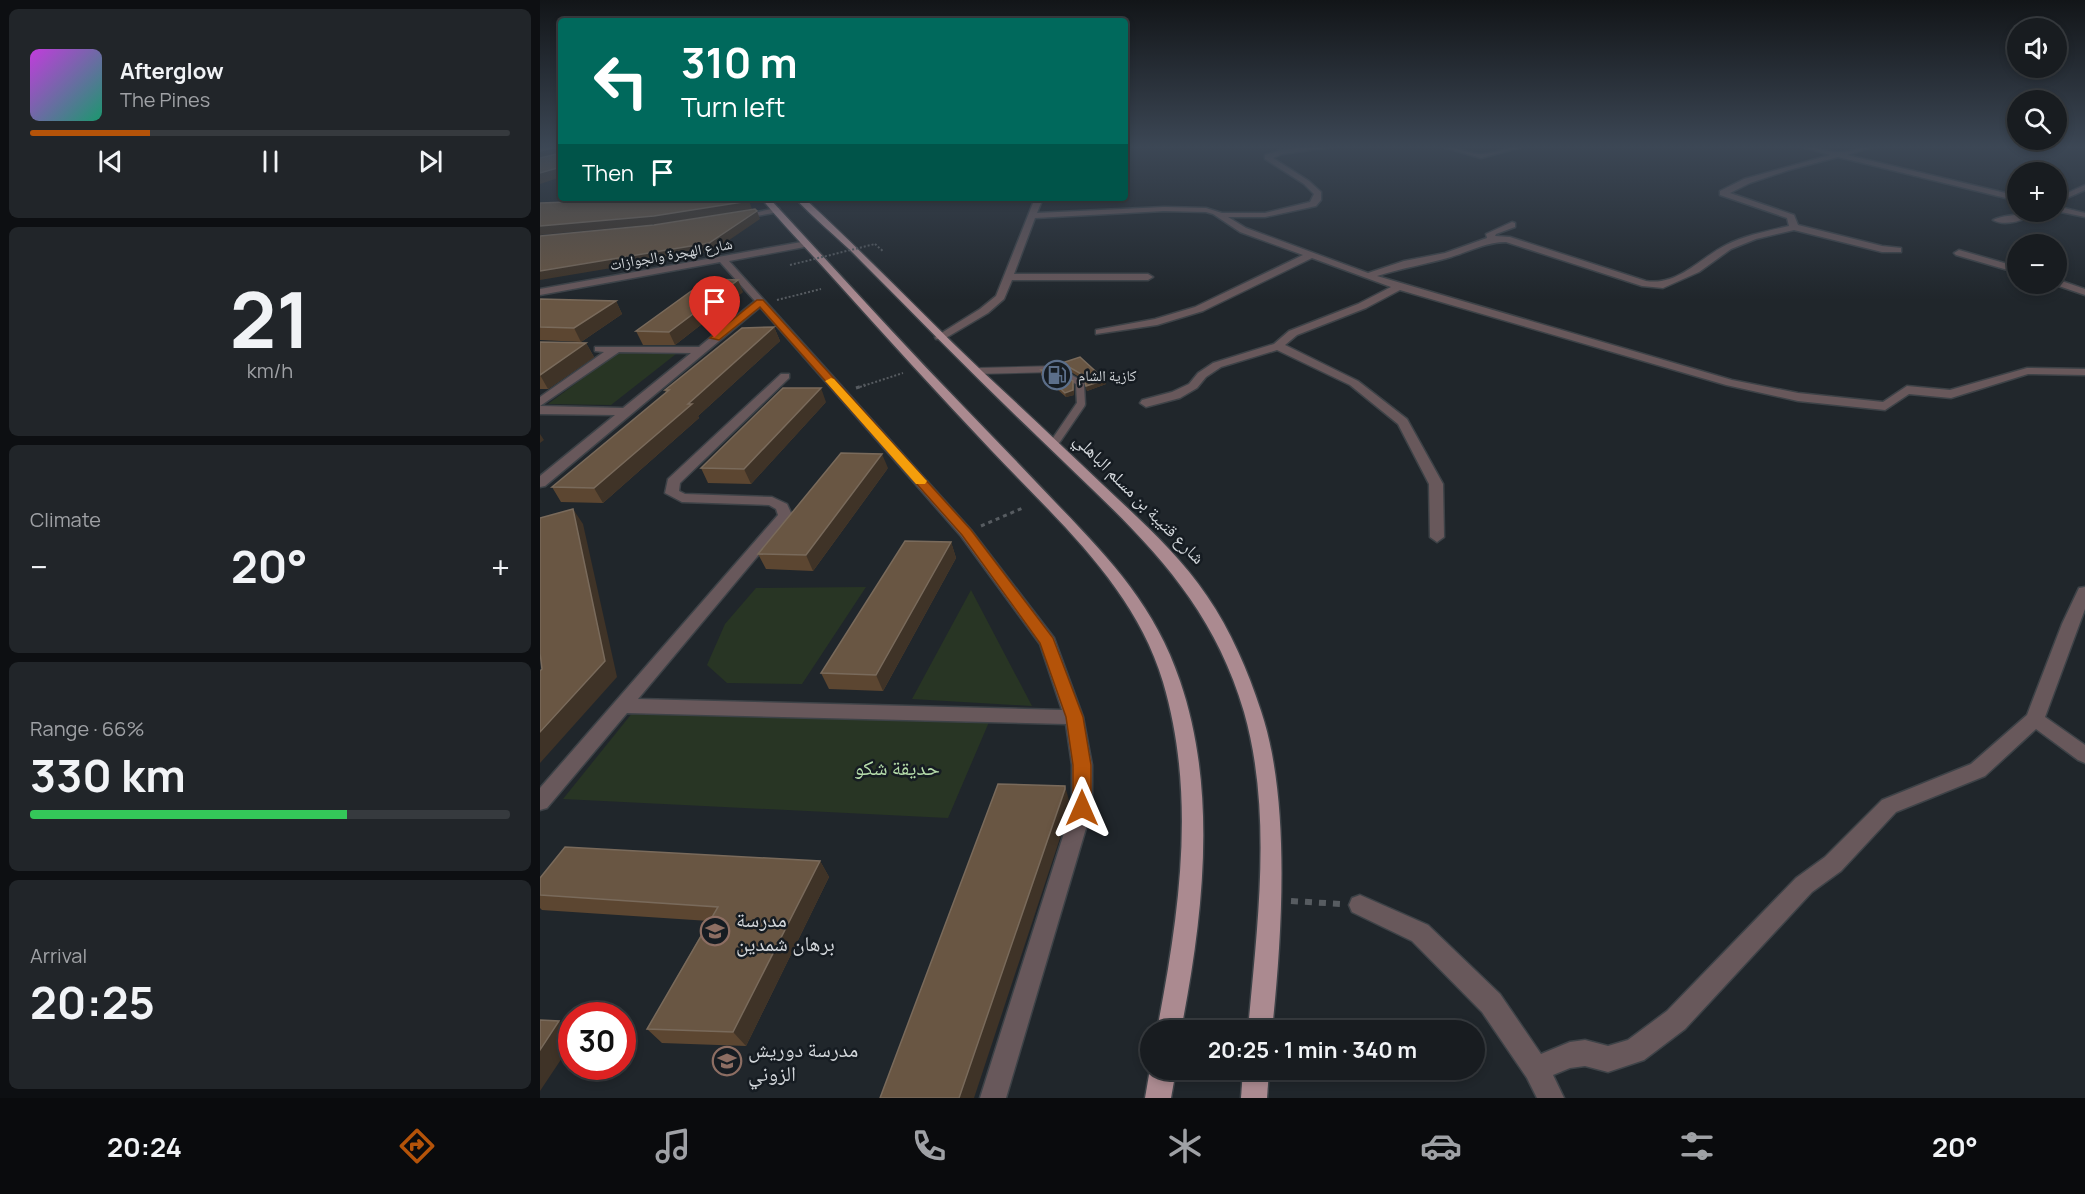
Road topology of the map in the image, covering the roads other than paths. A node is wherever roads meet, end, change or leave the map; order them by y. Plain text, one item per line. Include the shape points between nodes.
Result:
1 (1317, 197) edge
2 (1733, 197) edge
3 (768, 201) edge
4 (802, 201) edge
5 (1039, 201) edge
6 (776, 210) junction
7 (2067, 211) edge
8 (1222, 215) junction
9 (2085, 215) edge
10 (1032, 216) junction
11 (734, 218) edge
12 (1997, 220) dead end
13 (2007, 220) edge
14 (1512, 225) dead end
15 (1794, 227) junction
16 (1492, 239) junction
17 (807, 244) junction
18 (1898, 250) dead end
19 (1959, 253) dead end
20 (1309, 256) junction
21 (723, 260) junction
22 (2007, 267) edge
23 (1370, 276) junction
24 (1006, 277) junction
25 (1148, 277) dead end
26 (2067, 286) edge
27 (1399, 287) junction
28 (540, 292) edge
29 (2085, 292) edge
30 (761, 303) junction
31 (1100, 332) dead end
32 (940, 337) junction
33 (1278, 346) junction
34 (599, 349) dead end
35 (615, 350) junction
36 (700, 350) junction
37 (976, 371) junction
38 (2085, 372) edge
39 (785, 376) dead end
40 (540, 402) edge
41 (1146, 403) dead end
42 (540, 410) edge
43 (627, 412) junction
44 (1053, 445) junction
45 (540, 483) edge
46 (1437, 537) dead end
47 (2085, 592) edge
48 (622, 706) junction
49 (1074, 717) junction
50 (2035, 719) junction
51 (2085, 755) edge
52 (540, 802) edge
53 (1360, 905) road end
54 (1171, 1020) edge
55 (1261, 1020) edge
56 (1536, 1070) junction
57 (1161, 1080) edge
58 (1255, 1080) edge
59 (993, 1098) edge
60 (1158, 1098) edge
61 (1254, 1098) edge
62 (1551, 1098) edge

1 - 8 street via 1313,204 1266,215
2 - 15 street via 1791,217
3 - 6 main road
4 - 32 main road, شارع قتيبة بن مسلم الباهلي via 863,256
5 - 10 street
6 - 11 street
6 - 17 main road
7 - 9 street
8 - 10 street via 1186,209
8 - 20 street via 1243,230
10 - 24 street
12 - 13 street
14 - 16 street via 1490,234
15 - 16 street via 1728,247 1696,270 1660,286 1518,241
15 - 18 street
16 - 23 street
17 - 21 street, شارع الهجرة والجوازات
17 - 54 main road via 1104,561 1130,594 1152,633 1170,677 1184,729 1192,789 1193,858 1186,939
19 - 22 street
20 - 23 street
20 - 31 street via 1189,313
21 - 28 street, شارع الهجرة والجوازات
21 - 30 street
23 - 27 street
24 - 25 street
24 - 32 street via 1000,297
26 - 29 street
27 - 33 street via 1293,333
27 - 38 street via 1730,383 1798,397 1885,406 1908,390 1951,394 2027,371
30 - 36 street
30 - 49 street via 966,532 1047,642
32 - 37 main road, شارع قتيبة بن مسلم الباهلي
33 - 41 street via 1217,365 1193,386
33 - 46 street via 1354,383 1403,422 1436,484
34 - 35 street
35 - 36 street
35 - 40 street
36 - 43 street
37 - 44 main road, شارع قتيبة بن مسلم الباهلي
37 - 44 lane via 1055,369 1080,383 1082,404
39 - 48 street via 673,482 672,493 682,498 772,501 783,507 785,515
42 - 43 street
43 - 45 street
44 - 55 main road, شارع قتيبة بن مسلم الباهلي via 1181,570 1224,637 1242,677 1266,775 1271,833 1271,900
47 - 50 street
48 - 49 street
48 - 52 street
49 - 59 street via 1082,765 1082,808
50 - 51 street
50 - 56 street via 1978,770 1888,806 1833,864 1804,885 1676,1020 1635,1052 1608,1059 1570,1054
53 - 56 street via 1420,933 1491,1003
56 - 62 street
57 - 60 main road
58 - 61 main road

